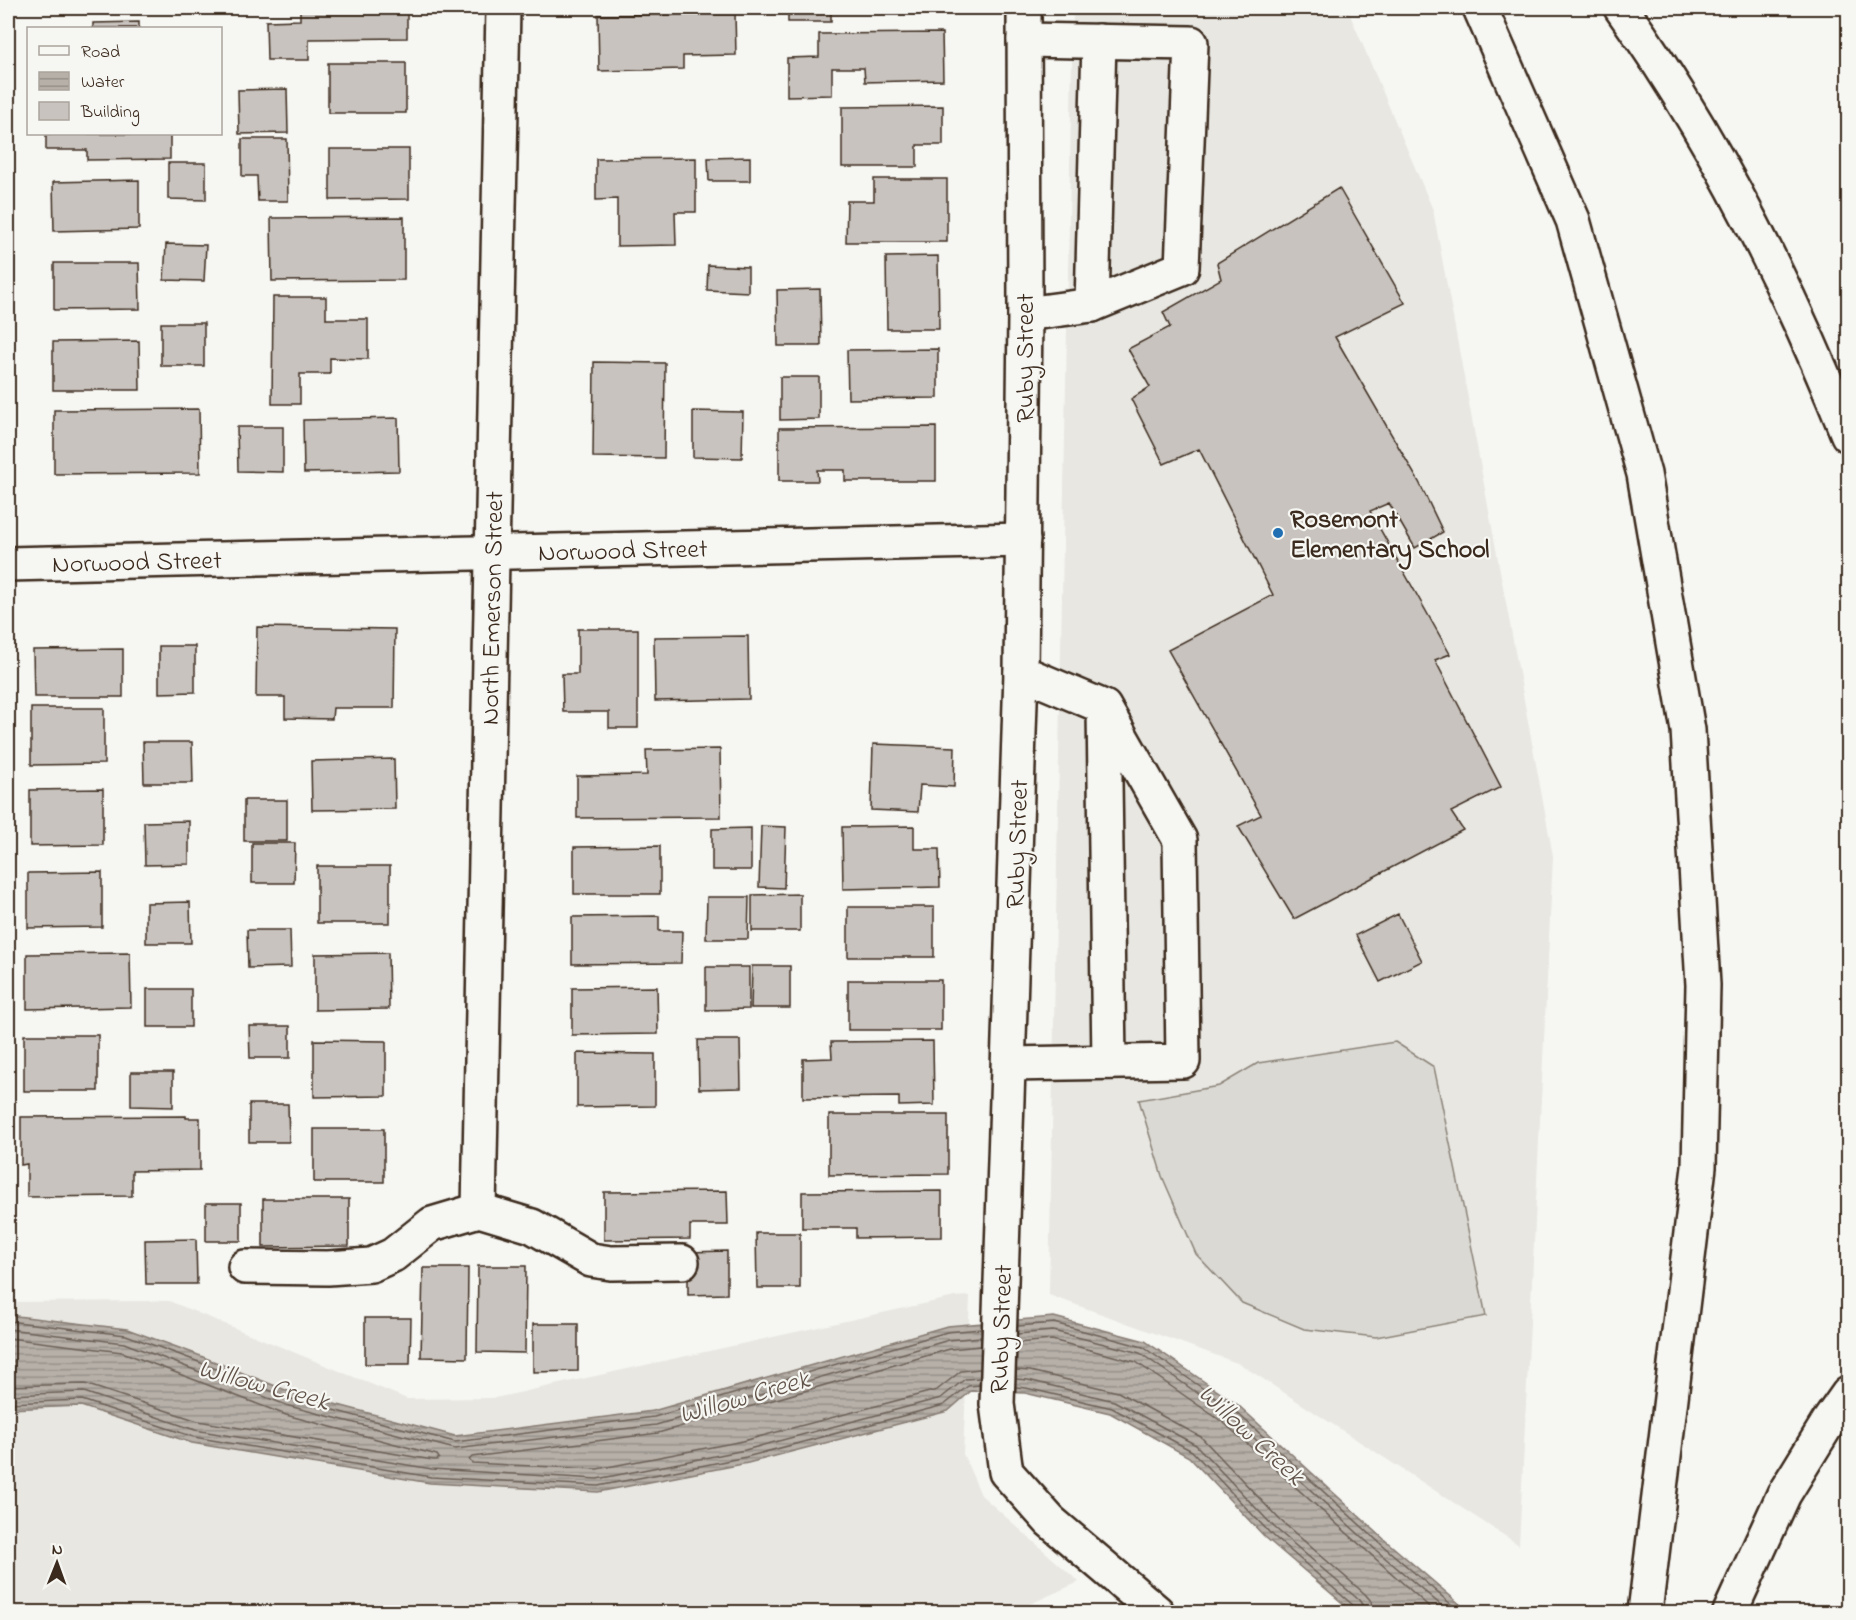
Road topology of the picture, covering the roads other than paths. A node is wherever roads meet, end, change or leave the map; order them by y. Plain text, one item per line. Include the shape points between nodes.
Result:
1 (503, 8) edge
2 (1024, 8) edge
3 (1480, 8) edge
4 (1621, 8) edge
5 (1024, 40) junction
6 (1099, 41) junction
7 (1092, 305) junction
8 (1025, 314) junction
9 (1848, 435) edge
10 (1023, 540) junction
11 (492, 552) junction
12 (8, 564) edge
13 (1021, 672) junction
14 (1104, 707) junction
15 (1109, 1062) junction
16 (1009, 1064) junction
17 (479, 1210) junction
18 (682, 1262) dead end
19 (245, 1267) dead end
20 (1848, 1394) edge
21 (1157, 1612) edge
22 (1645, 1612) edge
23 (1730, 1612) edge

1 - 11 main road, North Emerson Street
2 - 5 main road, Ruby Street
3 - 22 main road via 1573,220 1644,474 1689,730 1703,985 1699,1167
4 - 9 main road via 1660,62 1759,236
5 - 6 main road
5 - 8 main road, Ruby Street
6 - 7 main road
6 - 7 main road via 1191,43 1182,268
7 - 8 main road
8 - 10 main road, Ruby Street
10 - 11 main road, Norwood Street
10 - 13 main road, Ruby Street
11 - 12 main road, Norwood Street
11 - 17 main road, North Emerson Street
13 - 14 main road
13 - 16 main road, Ruby Street
14 - 15 main road
14 - 15 main road via 1180,840 1183,1061
15 - 16 main road
16 - 21 main road, Ruby Street via 997,1404 1006,1472 1050,1521
17 - 18 main road via 532,1226 591,1260
17 - 19 main road via 432,1224 393,1255 371,1265
20 - 23 main road via 1784,1494

